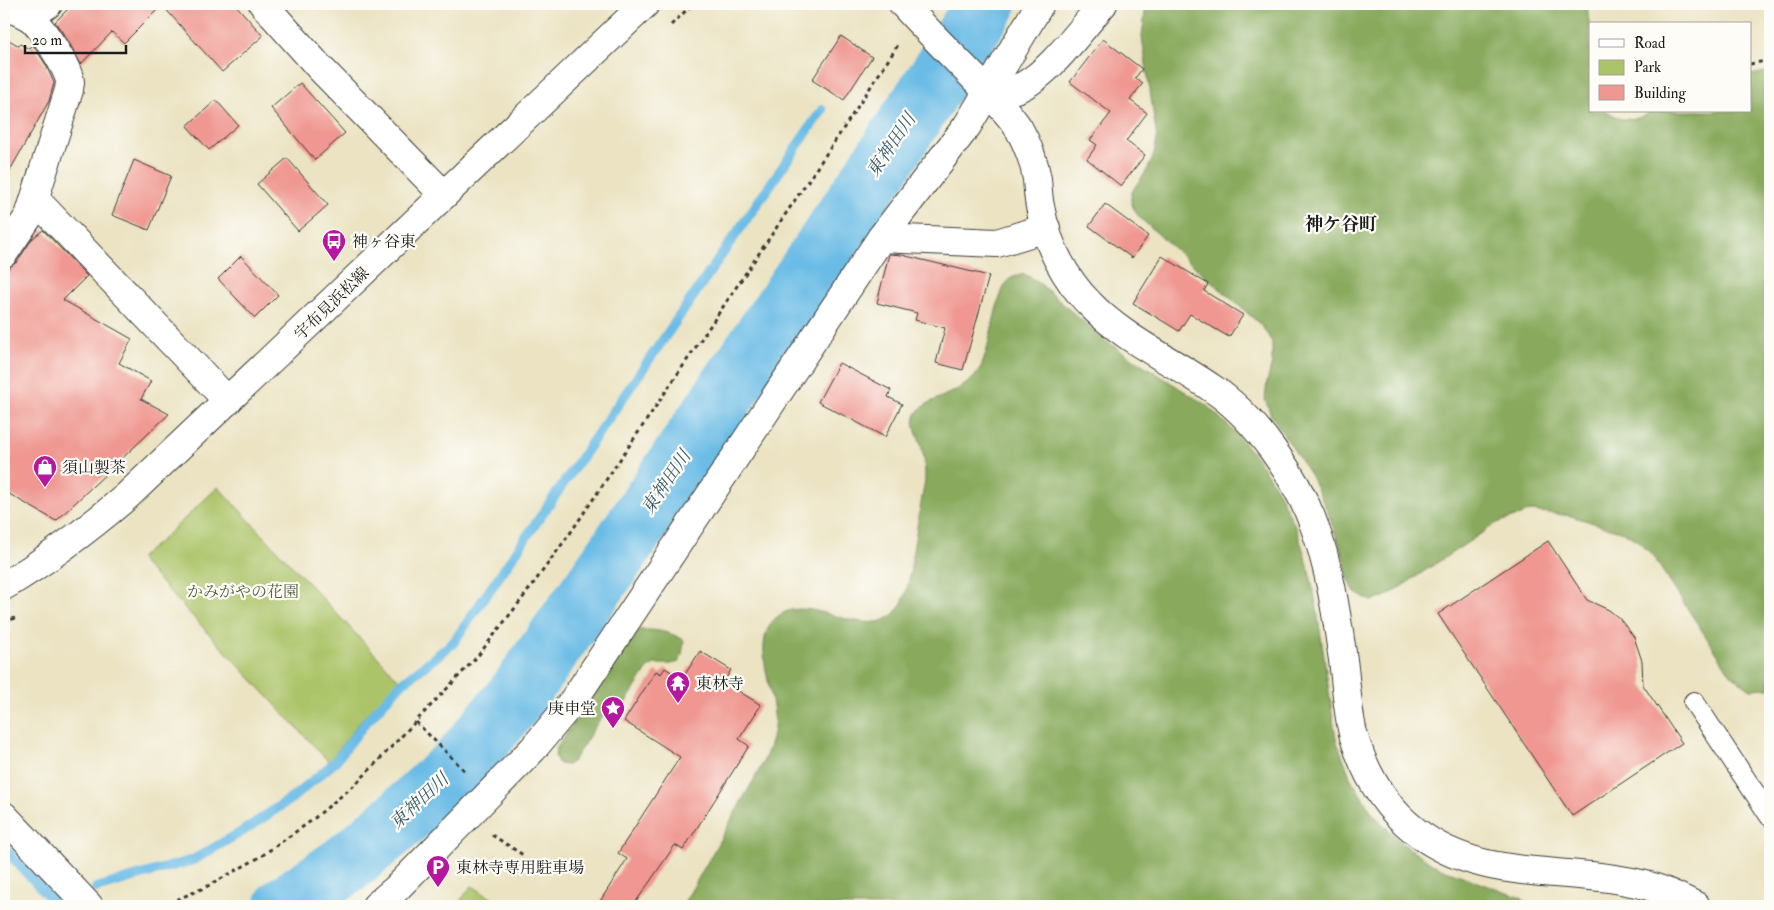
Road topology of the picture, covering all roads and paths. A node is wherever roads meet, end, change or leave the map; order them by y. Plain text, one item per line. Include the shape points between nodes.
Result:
1 (263, 4) edge
2 (645, 4) edge
3 (1040, 4) edge
4 (1103, 4) edge
5 (4, 8) edge
6 (39, 11) edge
7 (913, 15) edge
8 (1770, 60) edge
9 (1752, 64) edge
10 (984, 88) junction
11 (444, 195) junction
12 (35, 199) junction
13 (1046, 228) junction
14 (881, 238) junction
15 (4, 253) edge
16 (228, 401) junction
17 (4, 586) edge
18 (1694, 702) dead end
19 (416, 722) junction
20 (468, 774) dead end
21 (4, 816) edge
22 (1770, 816) edge
23 (89, 906) edge
24 (162, 906) edge
25 (376, 906) edge
26 (1696, 906) edge

1 - 11 street via 320,68
2 - 11 street, 宇布見浜松線
3 - 10 street
4 - 10 street via 1038,76 1017,89
5 - 6 street
6 - 12 street via 40,27 70,81
7 - 10 street
7 - 19 path via 845,126 570,532 477,657
8 - 9 path
10 - 13 street via 1018,126 1030,151
10 - 14 street via 967,126
11 - 16 street, 宇布見浜松線
12 - 15 street via 29,216
12 - 16 street
13 - 14 street via 997,243
13 - 26 street via 1067,276 1088,303 1115,326 1216,391 1247,419 1295,484 1313,521 1326,560 1354,735 1367,771 1387,803 1414,830 1446,850 1481,864 1641,884
14 - 25 street via 573,701 533,750
16 - 17 street, 宇布見浜松線 via 87,530
18 - 22 lane
19 - 20 path
19 - 24 path via 358,782 310,822 260,857 206,887
21 - 23 street

